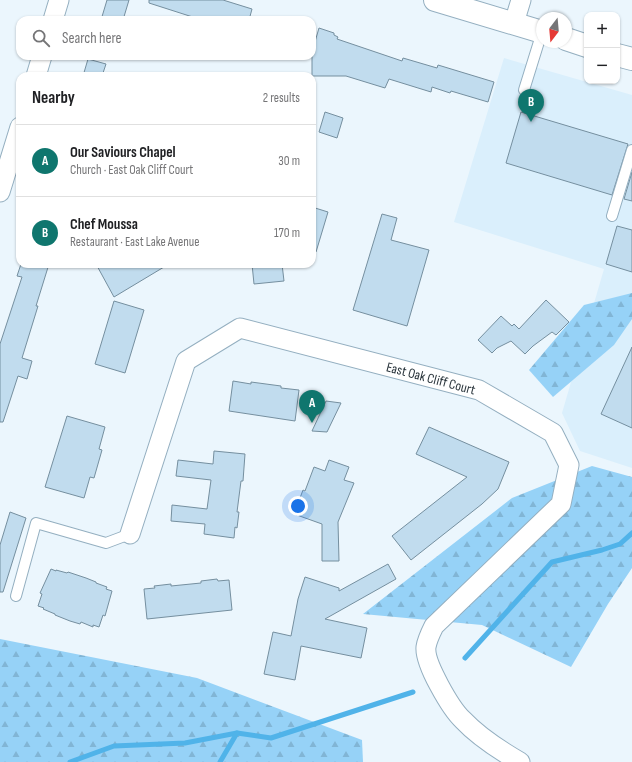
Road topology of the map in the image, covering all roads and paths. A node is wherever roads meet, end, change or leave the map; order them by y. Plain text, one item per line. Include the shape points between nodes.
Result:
1 (59, 0) edge
2 (436, 0) edge
3 (521, 0) edge
4 (54, 16) edge
5 (514, 23) junction
6 (536, 30) edge
7 (572, 41) edge
8 (584, 45) edge
9 (537, 48) edge
10 (620, 56) edge
11 (632, 59) edge
12 (41, 60) edge
13 (37, 72) edge
14 (524, 90) dead end
15 (16, 140) edge
16 (632, 150) edge
17 (0, 192) edge
18 (612, 216) dead end
19 (130, 534) joint
20 (16, 596) dead end
21 (520, 762) edge

1 - 4 street
2 - 5 street
3 - 5 street
5 - 6 street
7 - 8 street
9 - 14 lane
10 - 11 street
12 - 13 street
15 - 17 street
16 - 18 lane
19 - 20 lane via 106,543 36,523
19 - 21 street, East Oak Cliff Court via 186,361 240,328 480,390 553,433 569,465 561,504 434,626 426,646 428,664 462,720

